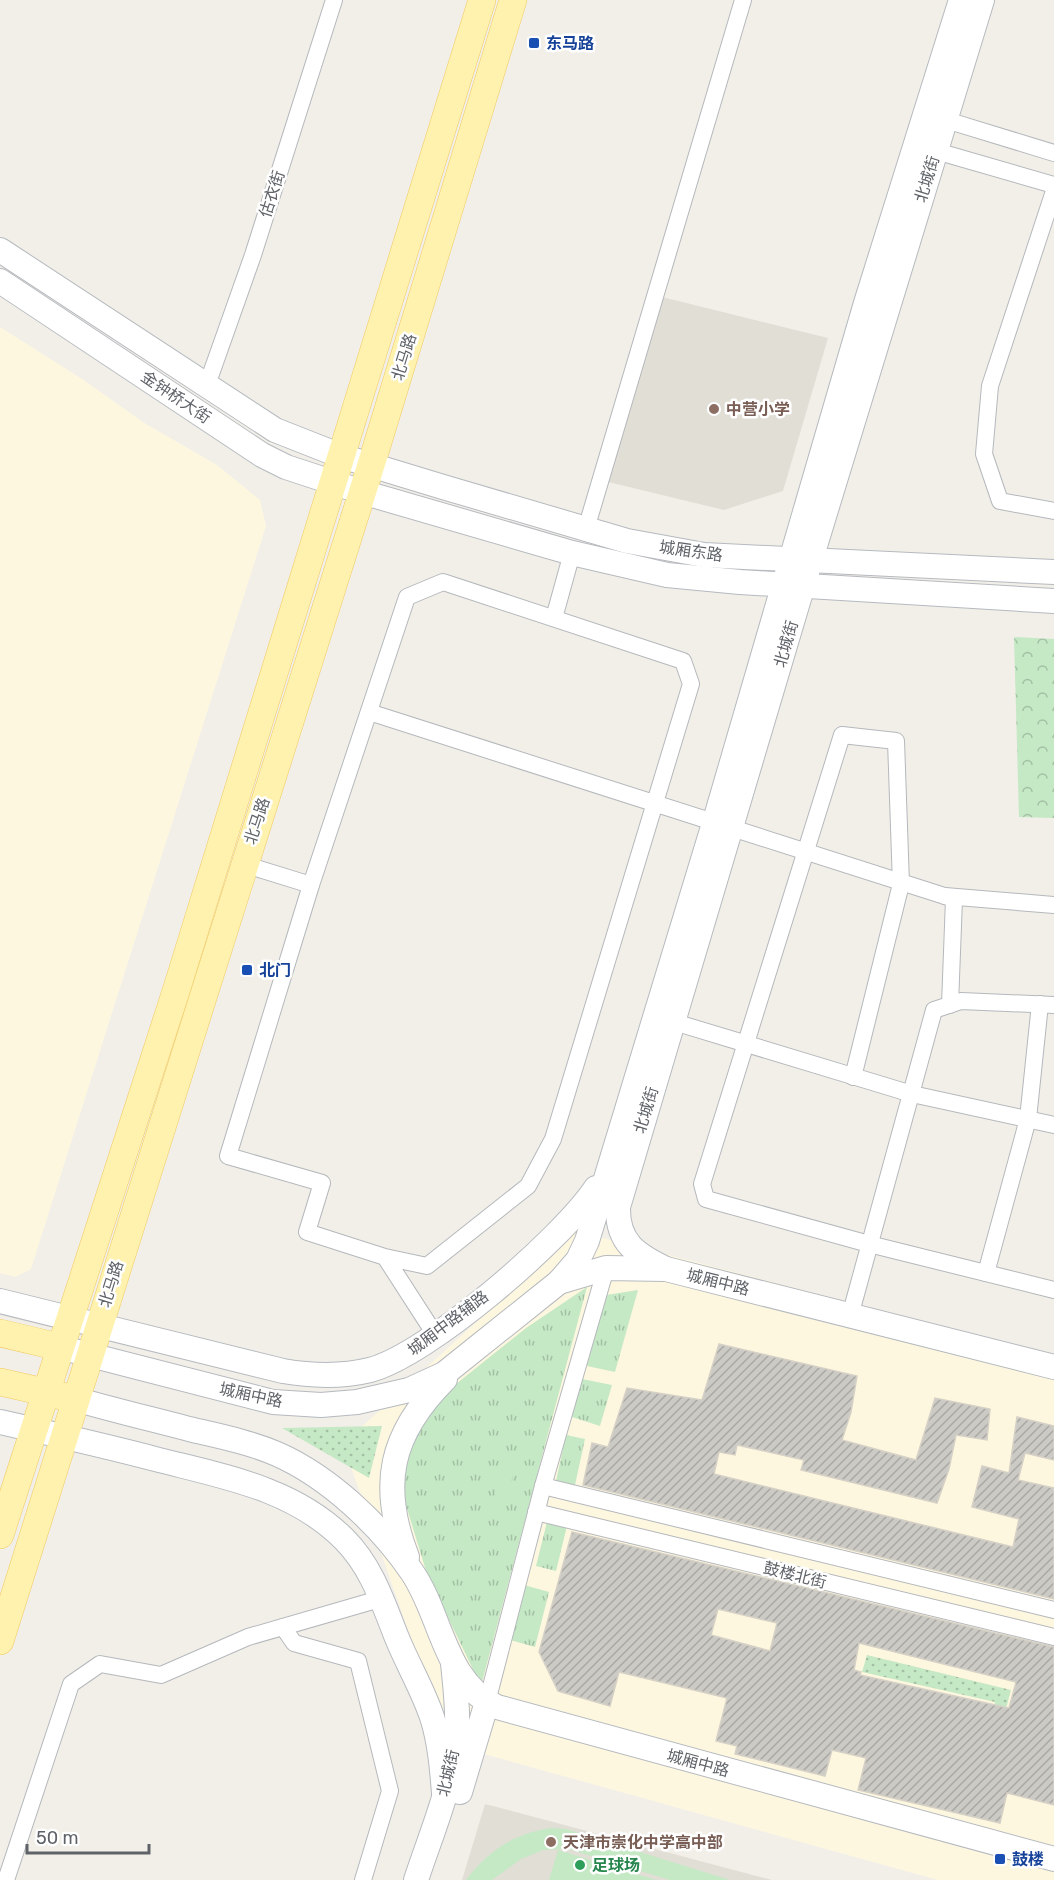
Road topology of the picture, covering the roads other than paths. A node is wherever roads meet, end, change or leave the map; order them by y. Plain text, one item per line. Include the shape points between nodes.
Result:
1 (334, 0) edge
2 (482, 0) edge
3 (513, 0) edge
4 (743, 0) edge
5 (961, 0) edge
6 (982, 0) edge
7 (946, 120) junction
8 (936, 151) junction
9 (1054, 153) edge
10 (1054, 185) edge
11 (1054, 191) edge
12 (0, 250) edge
13 (0, 281) edge
14 (207, 385) junction
15 (341, 456) junction
16 (371, 465) junction
17 (333, 483) junction
18 (362, 492) junction
19 (1054, 511) edge
20 (586, 529) junction
21 (572, 553) junction
22 (801, 560) junction
23 (1054, 572) edge
24 (794, 584) junction
25 (1054, 601) edge
26 (554, 618) junction
27 (369, 712) junction
28 (242, 772) junction
29 (270, 780) junction
30 (655, 802) junction
31 (723, 826) junction
32 (804, 854) junction
33 (243, 864) junction
34 (901, 883) junction
35 (311, 885) junction
36 (954, 899) junction
37 (1054, 905) edge
38 (1047, 1004) edge
39 (950, 1005) junction
40 (674, 1022) junction
41 (745, 1044) junction
42 (853, 1077) junction
43 (912, 1094) junction
44 (1028, 1119) junction
45 (1054, 1125) edge
46 (608, 1168) junction
47 (869, 1244) junction
48 (385, 1257) junction
49 (606, 1268) junction
50 (666, 1269) junction
51 (986, 1273) junction
52 (559, 1282) junction
53 (1054, 1290) edge
54 (0, 1301) edge
55 (850, 1316) junction
56 (69, 1318) junction
57 (98, 1326) junction
58 (0, 1333) edge
59 (436, 1336) junction
60 (59, 1347) junction
61 (472, 1353) junction
62 (90, 1355) junction
63 (1054, 1367) edge
64 (0, 1383) edge
65 (45, 1392) junction
66 (75, 1399) junction
67 (0, 1422) edge
68 (33, 1429) junction
69 (63, 1437) junction
70 (543, 1486) junction
71 (536, 1512) junction
72 (0, 1535) edge
73 (414, 1574) junction
74 (383, 1598) junction
75 (1054, 1610) edge
76 (284, 1627) junction
77 (1054, 1637) edge
78 (0, 1641) edge
79 (453, 1663) junction
80 (487, 1702) junction
81 (444, 1793) junction
82 (1054, 1859) edge
83 (6, 1880) edge
84 (363, 1880) edge
85 (416, 1880) edge
86 (432, 1880) edge

1 - 14 street, 估衣街 via 246,278
2 - 15 main road, 北马路
3 - 16 main road, 北马路
4 - 20 street
5 - 22 street, 北城街 via 866,303
6 - 7 street, 北城街
7 - 8 street, 北城街
7 - 9 street
8 - 10 street
8 - 22 street, 北城街
11 - 19 street via 990,386 984,454 1000,501
12 - 14 street, 金钟桥大街
13 - 17 street, 金钟桥大街 via 262,455
14 - 15 street, 金钟桥大街 via 275,430
15 - 16 street, 城厢东路
15 - 17 main road, 北马路
16 - 18 main road, 北马路
16 - 20 street, 城厢东路
17 - 18 street, 金钟桥大街
17 - 28 main road, 北马路
18 - 21 street, 城厢东路
18 - 29 main road, 北马路
20 - 22 street, 城厢东路 via 704,555
21 - 24 street, 城厢东路 via 667,575
21 - 26 street
22 - 23 street, 城厢东路
22 - 24 street, 北城街
24 - 25 street, 城厢东路
24 - 31 street, 北城街
26 - 27 street via 443,582 407,597
26 - 30 street via 683,661 691,684
27 - 30 street
27 - 35 street
28 - 29 main road
28 - 56 main road, 北马路 via 176,991
29 - 33 main road, 北马路
30 - 31 street
30 - 48 street via 553,1139 528,1186 427,1266
31 - 32 street
31 - 40 street, 北城街
31 - 46 street, 北城街
32 - 34 street
32 - 34 street via 842,735 896,741
32 - 41 street
33 - 35 street
33 - 57 main road, 北马路
34 - 36 street
34 - 42 street
35 - 48 street via 228,1156 322,1183 307,1232
36 - 37 street
36 - 39 street
38 - 39 street via 961,1001
38 - 44 street
39 - 43 street via 934,1010
40 - 41 street
40 - 50 street, 北城街 via 627,1172 618,1218 631,1250
41 - 42 street
41 - 47 street via 702,1184 706,1199
42 - 43 street
43 - 44 street
43 - 47 street
44 - 45 street
44 - 51 street
46 - 52 street, 北城街 via 587,1241 578,1260
46 - 59 street, 城厢中路辅路 via 568,1223
47 - 51 street
47 - 55 street
48 - 59 street
49 - 50 street, 城厢中路
49 - 52 street, 城厢中路
49 - 70 street
50 - 55 street, 城厢中路
51 - 53 street
52 - 61 street, 城厢中路
54 - 56 street, 城厢中路辅路
55 - 63 street, 城厢中路
56 - 57 street, 城厢中路辅路
56 - 60 main road, 北马路
57 - 59 street, 城厢中路辅路 via 266,1367 320,1376 380,1367
57 - 62 main road, 北马路
58 - 60 main road
60 - 62 street, 城厢中路
60 - 65 main road, 北马路
61 - 62 street, 城厢中路 via 444,1374 409,1390 357,1402 321,1405 253,1398
61 - 73 street, 城厢中路 via 418,1409 397,1450 392,1504
62 - 66 main road, 北马路
64 - 65 main road
65 - 66 main road
65 - 68 main road, 北马路
66 - 69 main road, 北马路
66 - 73 street, 城厢中路 via 253,1445 300,1466 323,1480 359,1513
67 - 68 street
68 - 69 street
68 - 72 main road, 北马路
69 - 74 street via 240,1480 288,1498 323,1520 346,1541
69 - 78 main road, 北马路
70 - 71 street
70 - 75 street, 鼓楼北街
71 - 77 street, 鼓楼北街
71 - 80 street
73 - 79 street, 城厢中路
74 - 76 street
74 - 81 street via 432,1717
76 - 83 street via 248,1637 160,1675 100,1664 71,1684
76 - 84 street via 294,1643 358,1661 390,1791
79 - 80 street, 城厢中路
79 - 81 street, 北城街 via 457,1729
80 - 82 street, 城厢中路 via 531,1718
80 - 86 street, 北城街
81 - 85 street, 北城街

